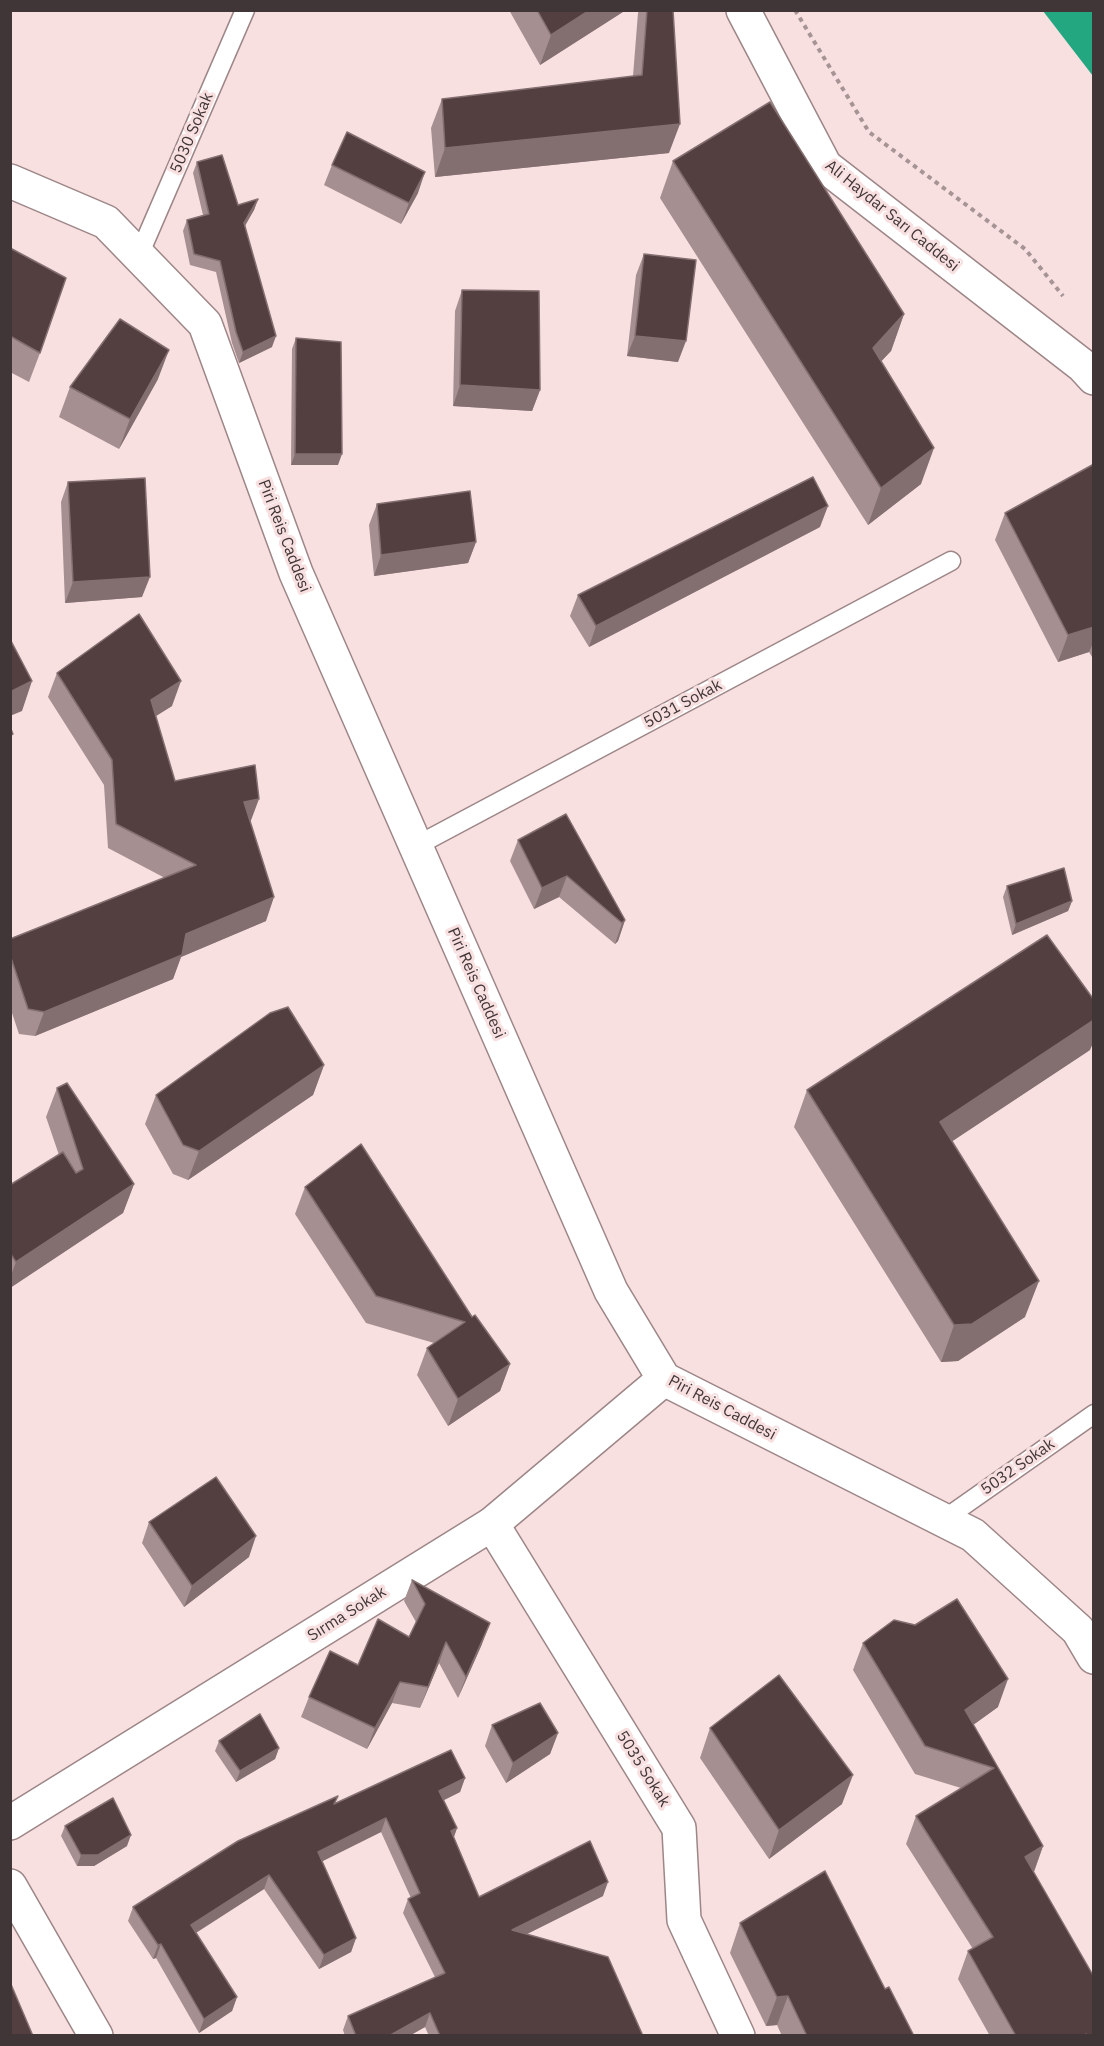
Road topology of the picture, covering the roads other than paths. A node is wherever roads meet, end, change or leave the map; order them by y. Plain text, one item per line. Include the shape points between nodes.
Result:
1 (245, 10) edge
2 (743, 10) edge
3 (10, 181) edge
4 (139, 255) junction
5 (1094, 378) edge
6 (951, 561) dead end
7 (416, 846) junction
8 (664, 1379) junction
9 (1094, 1414) edge
10 (944, 1520) junction
11 (492, 1524) junction
12 (1094, 1657) edge
13 (10, 1823) edge
14 (10, 1886) edge
15 (96, 2036) edge
16 (738, 2036) edge

1 - 4 lane, 5030 Sokak
2 - 5 street, Ali Haydar Sarı Caddesi via 825,166
3 - 4 street, Piri Reis Caddesi via 106,222
4 - 7 street, Piri Reis Caddesi via 205,324 296,573
6 - 7 lane, 5031 Sokak
7 - 8 street, Piri Reis Caddesi via 611,1292
8 - 10 street, Piri Reis Caddesi
8 - 11 street, Sırma Sokak
9 - 10 lane, 5032 Sokak
10 - 12 street, Piri Reis Caddesi via 973,1535 1078,1630
11 - 13 street, Sırma Sokak
11 - 16 street, 5035 Sokak via 679,1828 684,1920
14 - 15 street

